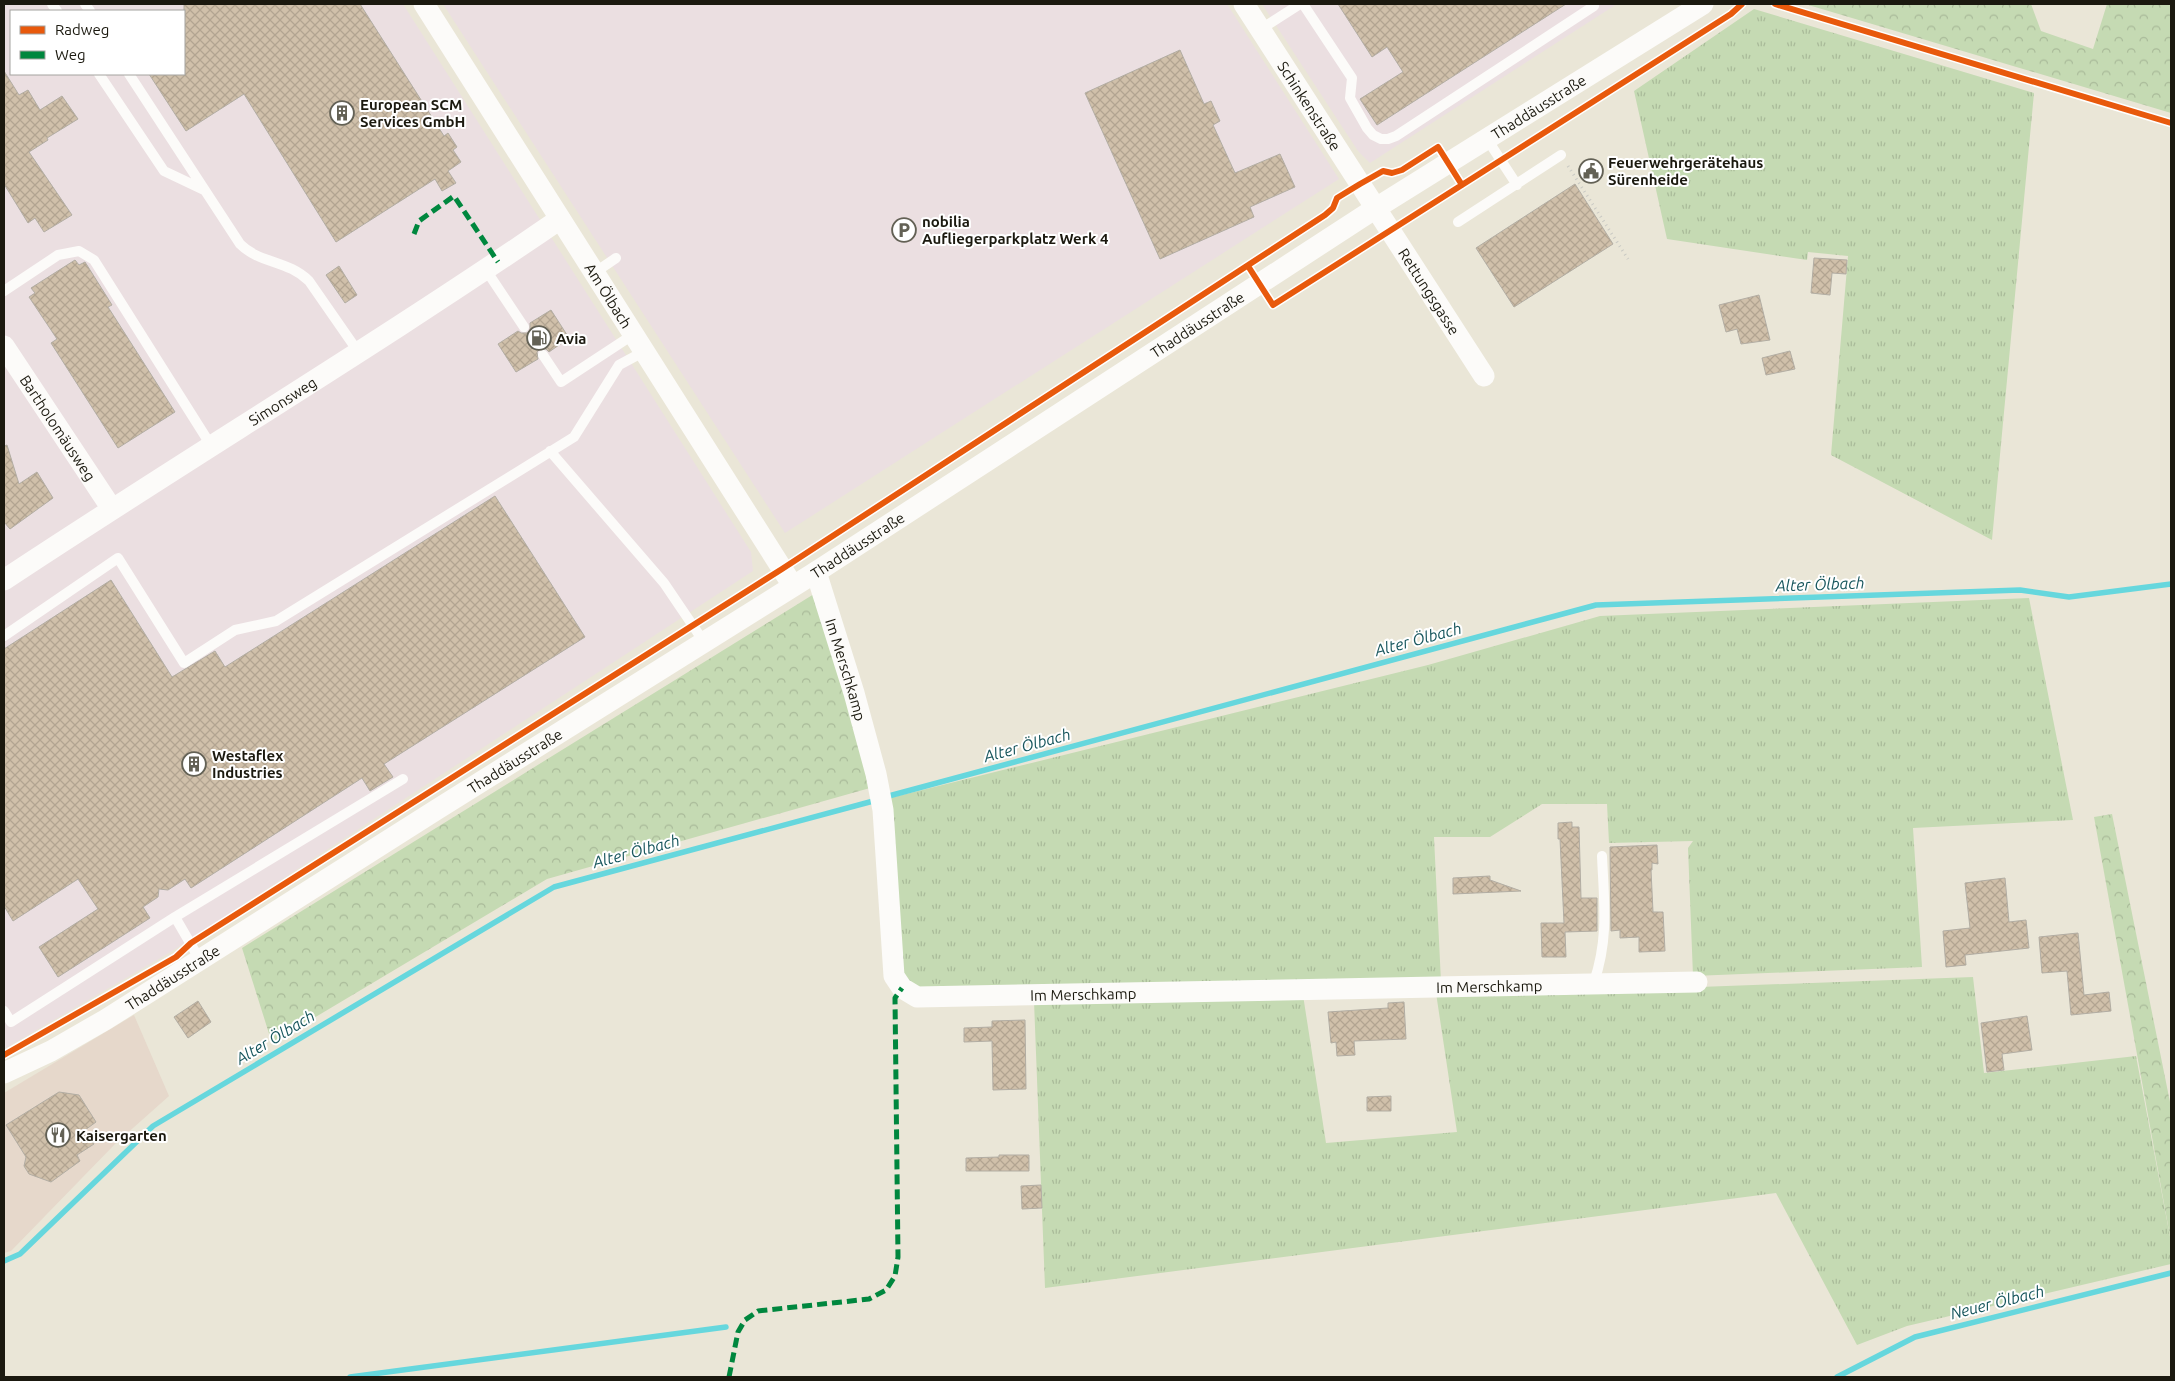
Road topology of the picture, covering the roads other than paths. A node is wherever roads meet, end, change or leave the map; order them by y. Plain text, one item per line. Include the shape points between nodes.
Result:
1 (424, 4) edge
2 (1244, 4) edge
3 (1302, 4) edge
4 (1703, 4) edge
5 (1594, 6) dead end
6 (1261, 29) junction
7 (100, 75) edge
8 (130, 75) edge
9 (1487, 139) junction
10 (1561, 155) road end
11 (1516, 185) junction
12 (206, 191) junction
13 (1376, 208) junction
14 (560, 219) junction
15 (1458, 222) dead end
16 (616, 258) dead end
17 (486, 270) junction
18 (594, 273) junction
19 (4, 291) edge
20 (524, 327) dead end
21 (640, 342) junction
22 (359, 353) junction
23 (7, 356) edge
24 (543, 356) dead end
25 (1484, 376) dead end
26 (212, 447) junction
27 (550, 451) junction
28 (112, 509) junction
29 (816, 572) junction
30 (4, 580) edge
31 (793, 586) junction
32 (4, 636) edge
33 (704, 642) junction
34 (403, 778) dead end
35 (1602, 856) dead end
36 (175, 917) junction
37 (200, 960) junction
38 (1594, 982) junction
39 (1697, 982) dead end
40 (4, 1011) edge
41 (4, 1073) edge

1 - 14 street, Am Ölbach
2 - 6 street, Schinkenstraße
3 - 5 lane via 1352,78 1350,98 1367,128 1380,139 1396,136
3 - 6 lane
4 - 9 street, Thaddäusstraße
6 - 13 street, Schinkenstraße
7 - 12 lane via 164,171
8 - 12 lane
9 - 11 lane
9 - 13 street, Thaddäusstraße
10 - 11 lane
11 - 15 lane
12 - 22 lane via 248,252 291,267 309,281
13 - 25 street, Rettungsgasse
13 - 29 street, Thaddäusstraße
14 - 17 street, Simonsweg
14 - 18 street, Am Ölbach
16 - 18 lane
17 - 20 lane
17 - 22 street, Simonsweg
18 - 21 street, Am Ölbach
19 - 26 lane via 58,255 79,251 94,260
21 - 24 lane via 561,382
21 - 27 lane via 620,366 574,437
21 - 31 street, Am Ölbach
22 - 26 street, Simonsweg
23 - 28 street, Bartholomäusweg
26 - 28 street, Simonsweg
27 - 32 lane via 276,621 235,630 184,662 118,558
27 - 33 lane via 664,583
28 - 30 street, Simonsweg
29 - 31 street, Thaddäusstraße
29 - 38 street, Im Merschkamp via 854,693 883,810 894,976 902,988 917,997
31 - 33 street, Thaddäusstraße
33 - 37 street, Thaddäusstraße
34 - 36 lane
35 - 38 lane via 1606,928 1604,950
36 - 37 lane
36 - 40 lane via 10,1022
37 - 41 street, Thaddäusstraße via 105,1020
38 - 39 street, Im Merschkamp

